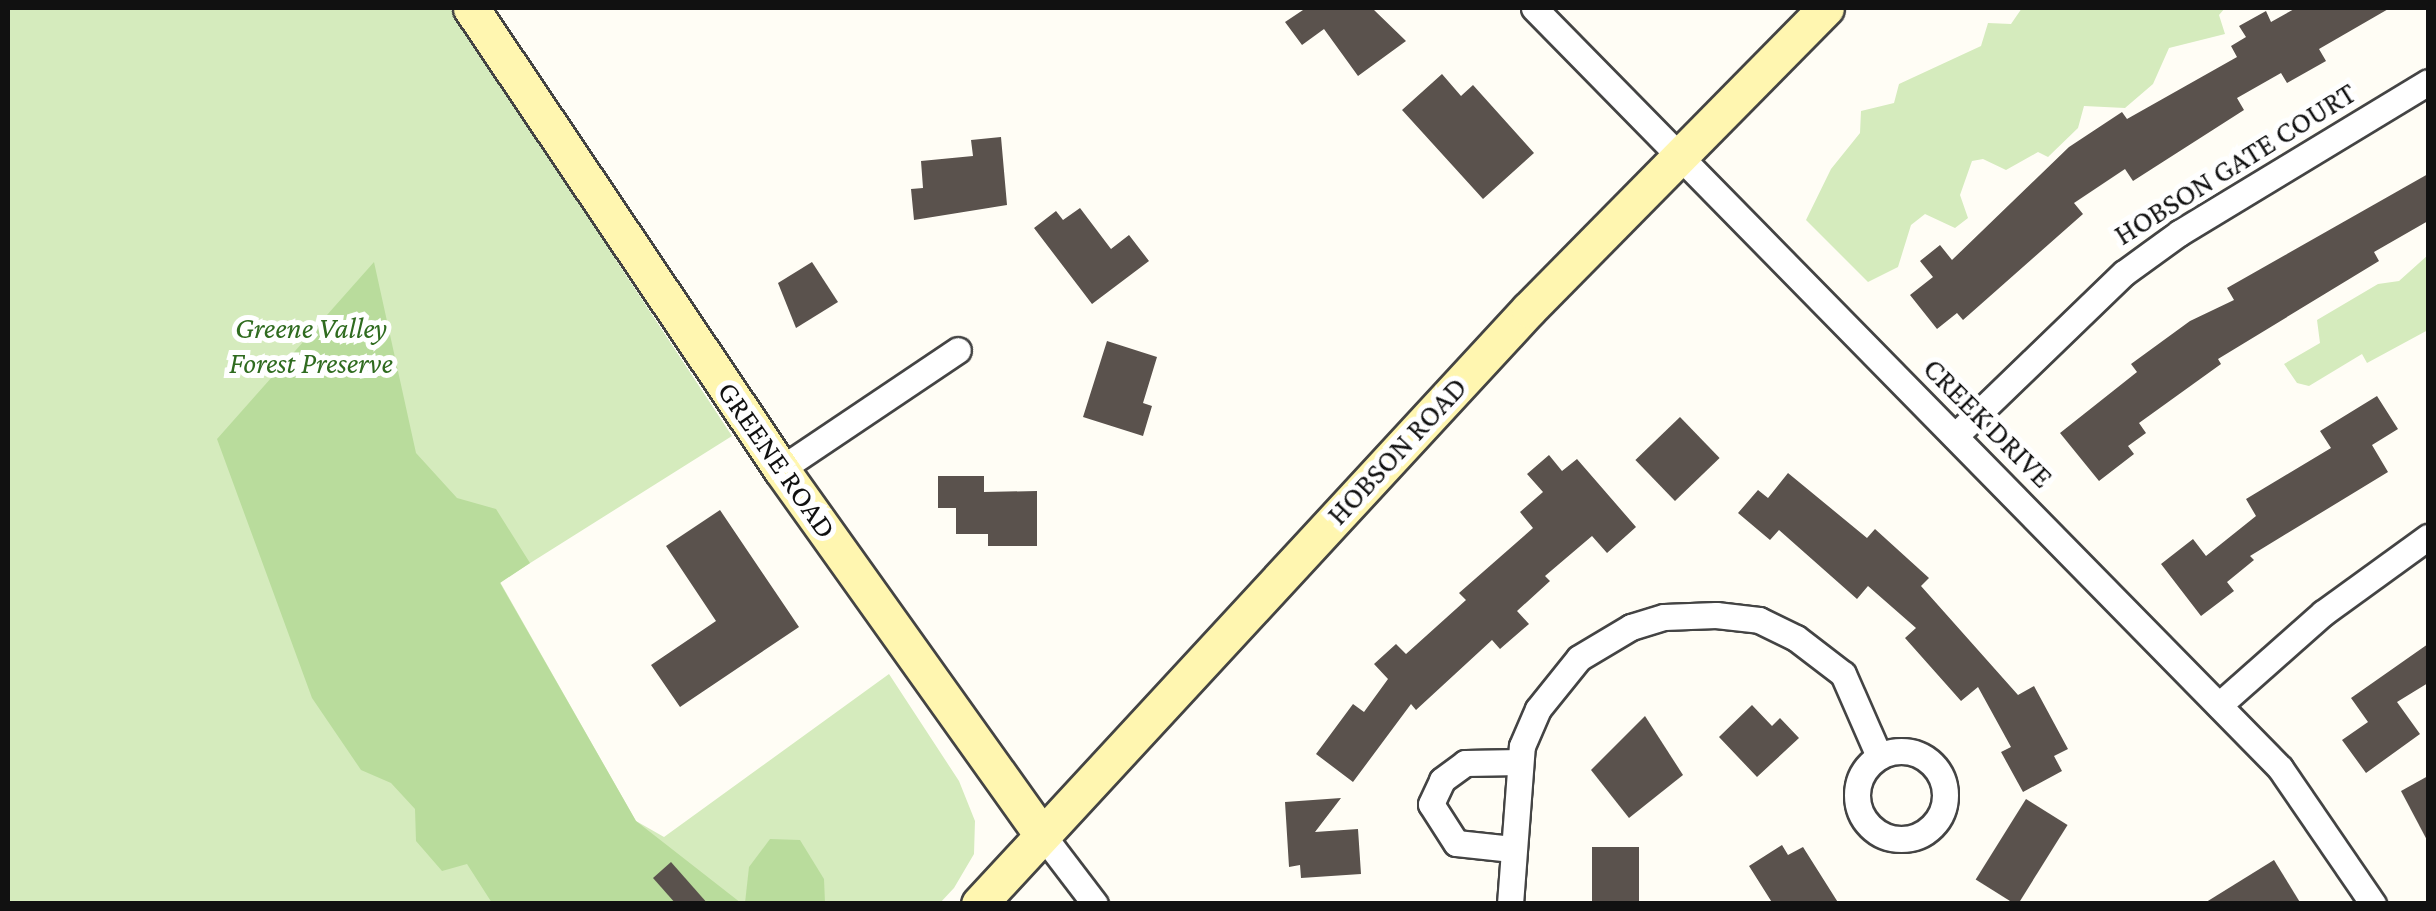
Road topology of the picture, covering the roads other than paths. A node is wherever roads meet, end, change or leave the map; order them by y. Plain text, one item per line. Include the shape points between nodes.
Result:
1 (471, 8) edge
2 (1534, 8) edge
3 (1826, 8) edge
4 (2428, 82) edge
5 (1677, 155) junction
6 (958, 350) dead end
7 (1955, 436) junction
8 (781, 469) junction
9 (2428, 537) edge
10 (2219, 705) junction
11 (1879, 756) dead end
12 (1520, 762) junction
13 (1040, 834) junction
14 (1512, 849) junction
15 (978, 904) edge
16 (1095, 904) edge
17 (1510, 904) edge
18 (2373, 904) edge

1 - 8 main road, GREENE ROAD
2 - 5 street, CREEK DRIVE
3 - 5 main road, HOBSON ROAD
4 - 7 street, HOBSON GATE COURT via 2178,233 2124,273
5 - 7 street, CREEK DRIVE
5 - 13 main road, HOBSON ROAD
6 - 8 street
7 - 10 street, CREEK DRIVE
8 - 13 main road, GREENE ROAD
9 - 10 street via 2323,614
10 - 18 street, CREEK DRIVE via 2314,810
11 - 12 street via 1852,687 1817,650 1760,620 1691,614 1631,627 1579,658 1538,709
12 - 14 street
12 - 14 street via 1465,763 1442,780 1432,804 1456,844
13 - 15 main road, HOBSON ROAD
13 - 16 street, GREENE ROAD
14 - 17 street

